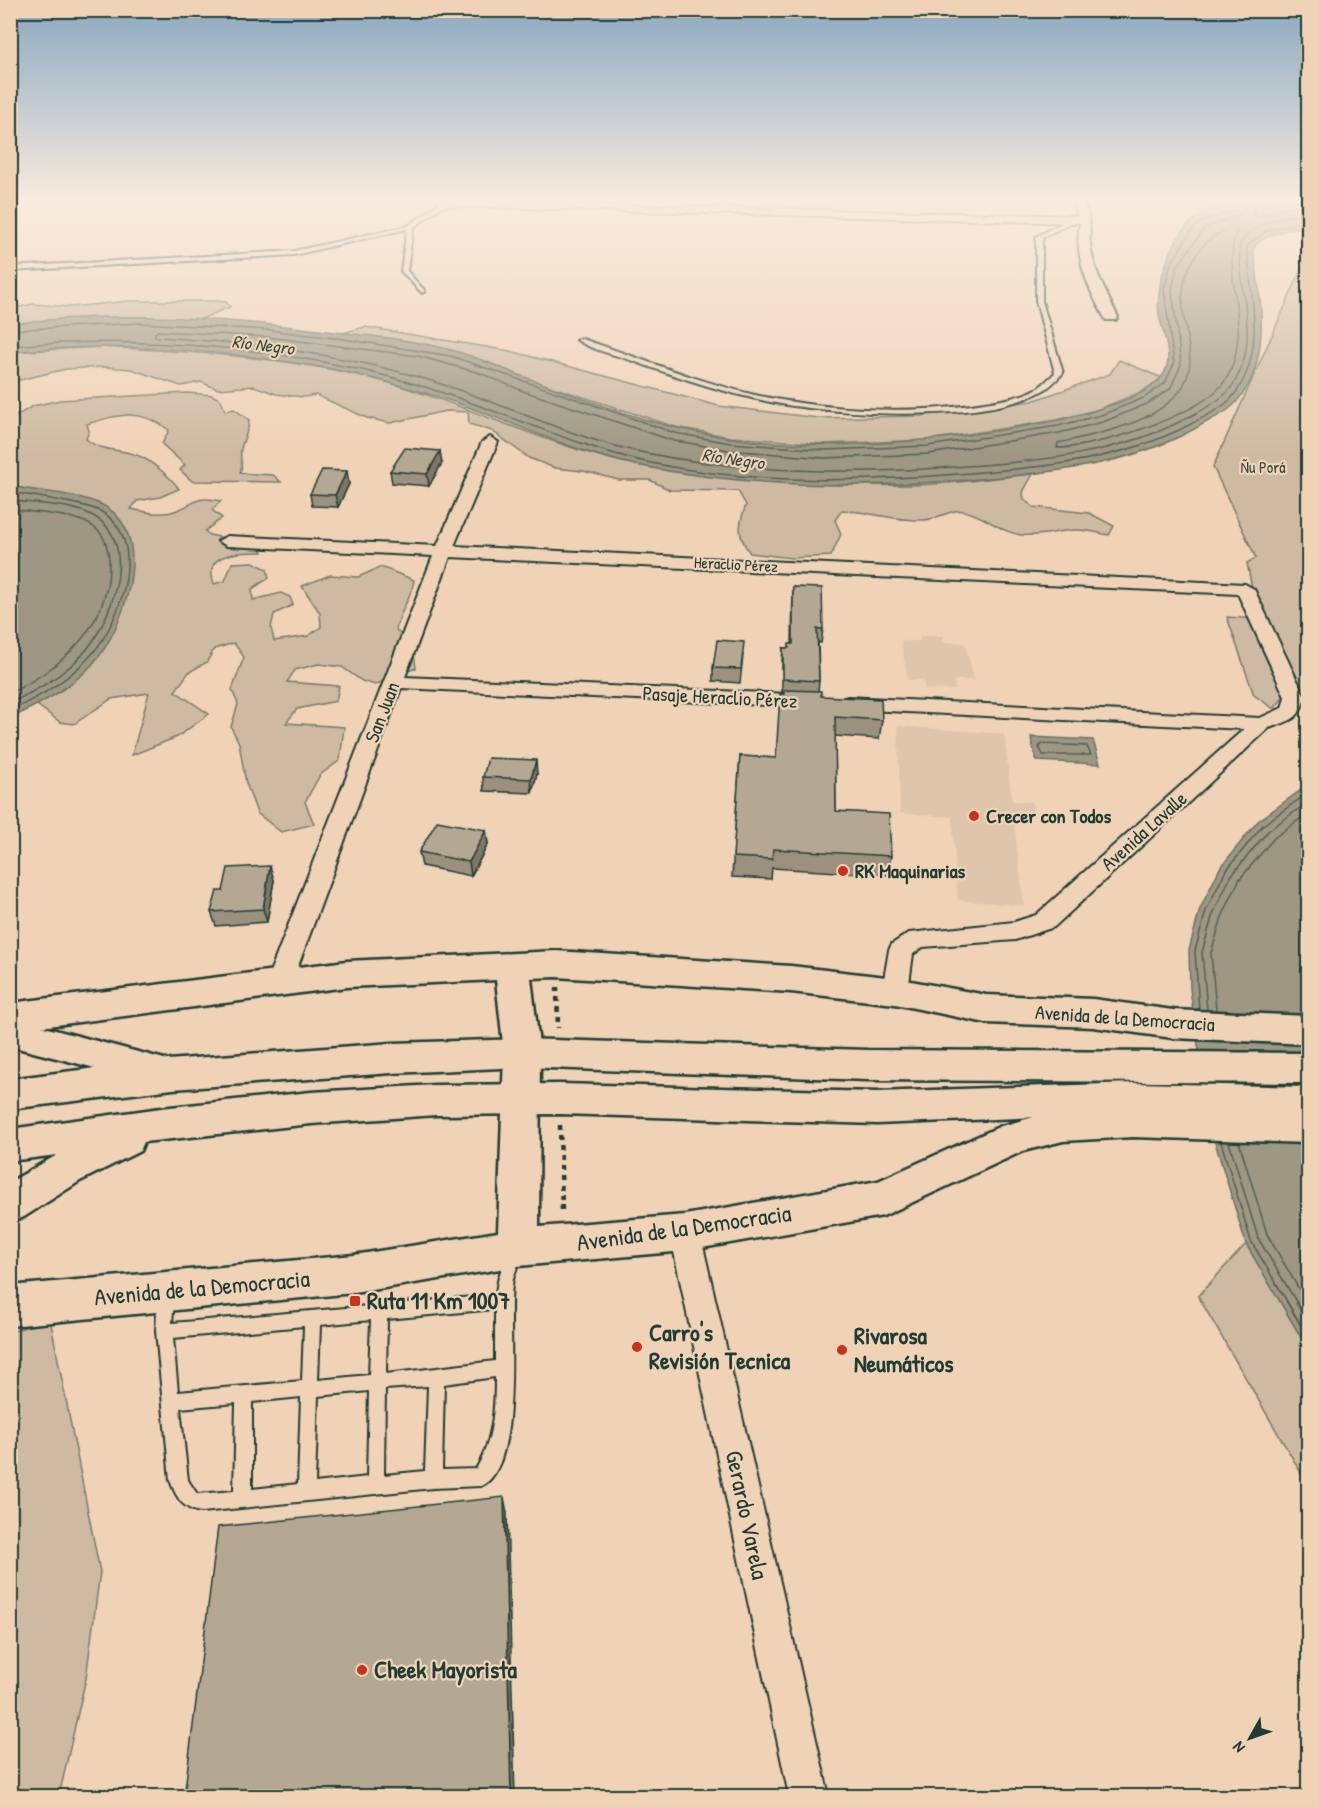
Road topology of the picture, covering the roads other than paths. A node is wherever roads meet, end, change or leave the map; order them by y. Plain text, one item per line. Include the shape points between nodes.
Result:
1 (417, 285) edge
2 (1039, 285) edge
3 (1096, 285) edge
4 (422, 291) dead end
5 (1111, 317) dead end
6 (580, 340) dead end
7 (490, 441) dead end
8 (227, 541) dead end
9 (444, 549) junction
10 (1245, 589) joint
11 (393, 682) junction
12 (1262, 724) junction
13 (512, 968) junction
14 (278, 985) junction
15 (896, 991) junction
16 (10, 1017) edge
17 (1308, 1030) edge
18 (10, 1032) edge
19 (522, 1053) junction
20 (1308, 1068) edge
21 (173, 1074) junction
22 (10, 1094) edge
23 (1128, 1095) junction
24 (520, 1099) junction
25 (1308, 1102) edge
26 (162, 1124) junction
27 (1308, 1127) edge
28 (10, 1145) edge
29 (10, 1205) edge
30 (685, 1233) junction
31 (518, 1247) junction
32 (172, 1290) junction
33 (504, 1301) junction
34 (10, 1306) edge
35 (379, 1312) junction
36 (312, 1318) junction
37 (164, 1331) junction
38 (502, 1368) junction
39 (436, 1377) junction
40 (378, 1382) junction
41 (309, 1389) junction
42 (244, 1394) junction
43 (170, 1401) junction
44 (433, 1479) junction
45 (375, 1485) junction
46 (306, 1492) junction
47 (243, 1499) junction
48 (809, 1797) edge

1 - 4 lane
2 - 6 lane via 1039,300 1059,373 1054,382 1039,390 981,408 925,411 780,402
3 - 5 street
7 - 9 street, San Juan
8 - 9 street, Heraclio Pérez
9 - 10 street, Heraclio Pérez
9 - 11 street, San Juan
10 - 12 street, Avenida Lavalle via 1294,697 1291,712
11 - 12 street, Pasaje Heraclio Pérez
11 - 14 street, San Juan
12 - 15 street, Avenida Lavalle via 1046,921 1015,932 918,939 901,950
13 - 14 main road, Avenida de la Democracia via 347,974
13 - 15 main road, Avenida de la Democracia via 556,964 791,979
13 - 19 main road
14 - 16 main road, Avenida de la Democracia
15 - 17 main road, Avenida de la Democracia via 986,1009
18 - 21 main road
19 - 21 main road, Avenida de la Democracia
19 - 23 main road, Avenida de la Democracia via 867,1065
19 - 24 main road
20 - 23 main road, Avenida de la Democracia
21 - 22 main road, Avenida de la Democracia
23 - 24 main road, Avenida de la Democracia via 877,1108
23 - 25 main road, Avenida de la Democracia
23 - 27 main road, Avenida de la Democracia
23 - 30 main road, Avenida de la Democracia via 1063,1125 1015,1137 883,1198
24 - 26 main road, Avenida de la Democracia via 311,1108
24 - 31 main road
26 - 28 main road, Avenida de la Democracia
26 - 29 main road via 82,1159
30 - 31 main road, Avenida de la Democracia
30 - 48 street, Gerardo Varela
31 - 32 main road, Avenida de la Democracia via 354,1274
31 - 33 lane via 504,1281
32 - 34 main road, Avenida de la Democracia
32 - 37 lane
33 - 35 lane
33 - 38 lane
35 - 36 lane
35 - 40 lane
36 - 37 lane
36 - 41 lane
37 - 43 lane
38 - 39 lane
38 - 44 lane via 501,1411 492,1464 481,1477
39 - 40 lane
39 - 44 lane
40 - 41 lane
40 - 45 lane
41 - 42 lane
41 - 46 lane
42 - 43 lane
42 - 47 lane
43 - 47 lane via 182,1490 193,1502
44 - 45 lane
45 - 46 lane
46 - 47 lane

